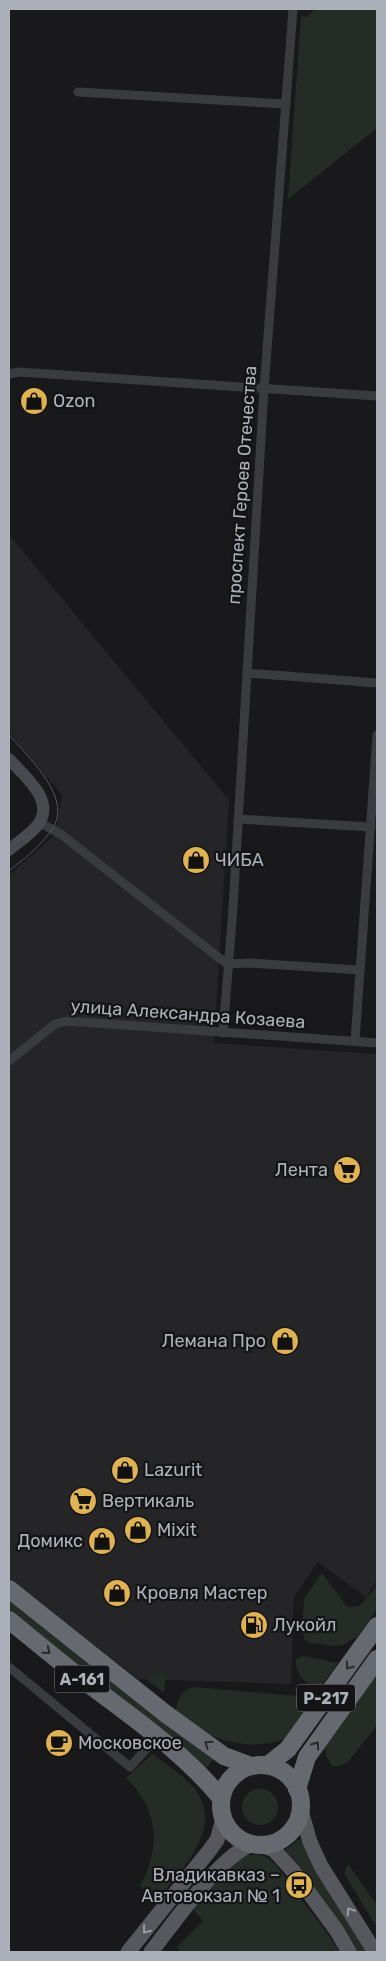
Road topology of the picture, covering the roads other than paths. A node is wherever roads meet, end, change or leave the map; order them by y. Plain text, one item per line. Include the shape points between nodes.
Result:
1 (293, 9) edge
2 (78, 92) dead end
3 (286, 104) junction
4 (9, 374) edge
5 (264, 389) junction
6 (377, 396) edge
7 (247, 673) junction
8 (377, 683) edge
9 (377, 735) edge
10 (9, 759) edge
11 (238, 819) junction
12 (39, 822) junction
13 (370, 827) junction
14 (9, 850) edge
15 (228, 964) junction
16 (360, 970) junction
17 (223, 1033) junction
18 (355, 1041) junction
19 (377, 1043) edge
20 (9, 1061) edge
21 (9, 1589) edge
22 (9, 1620) edge
23 (377, 1626) edge
24 (377, 1659) edge
25 (9, 1667) edge
26 (158, 1736) junction
27 (260, 1765) junction
28 (298, 1789) junction
29 (221, 1798) junction
30 (300, 1808) junction
31 (224, 1819) junction
32 (257, 1844) junction
33 (128, 1952) edge
34 (151, 1952) edge
35 (349, 1952) edge
36 (375, 1952) edge

1 - 3 street, проспект Героев Отечества
2 - 3 street
3 - 5 street, проспект Героев Отечества
4 - 5 street via 19,372
5 - 6 street
5 - 7 street, проспект Героев Отечества
7 - 8 street
7 - 11 street, проспект Героев Отечества
9 - 13 street
10 - 12 street via 44,804
11 - 13 street
11 - 15 street, проспект Героев Отечества
12 - 14 street
12 - 15 street via 62,835
13 - 16 street
15 - 16 street
15 - 17 street, проспект Героев Отечества
16 - 18 street
17 - 18 street, улица Александра Козаева
17 - 20 street, улица Александра Козаева via 67,1021 55,1024
18 - 19 street, улица Александра Козаева
27 -> 21 highway, А-161 via 224,1756
22 -> 26 highway, А-161
23 -> 27 highway, Р-217 via 288,1749
28 -> 24 highway, Р-217 via 307,1757
25 - 26 street via 130,1767
26 - 29 highway, А-161 via 204,1777
27 - 28 highway via 286,1774
27 - 29 highway via 237,1772 229,1780
28 - 30 highway
29 - 31 highway
30 - 32 highway via 296,1823 284,1838
36 -> 30 main road via 321,1866
31 - 32 highway via 234,1835 244,1842
31 -> 33 main road via 217,1840
32 - 34 main road via 234,1854 212,1876
32 - 35 main road via 274,1850 293,1871

